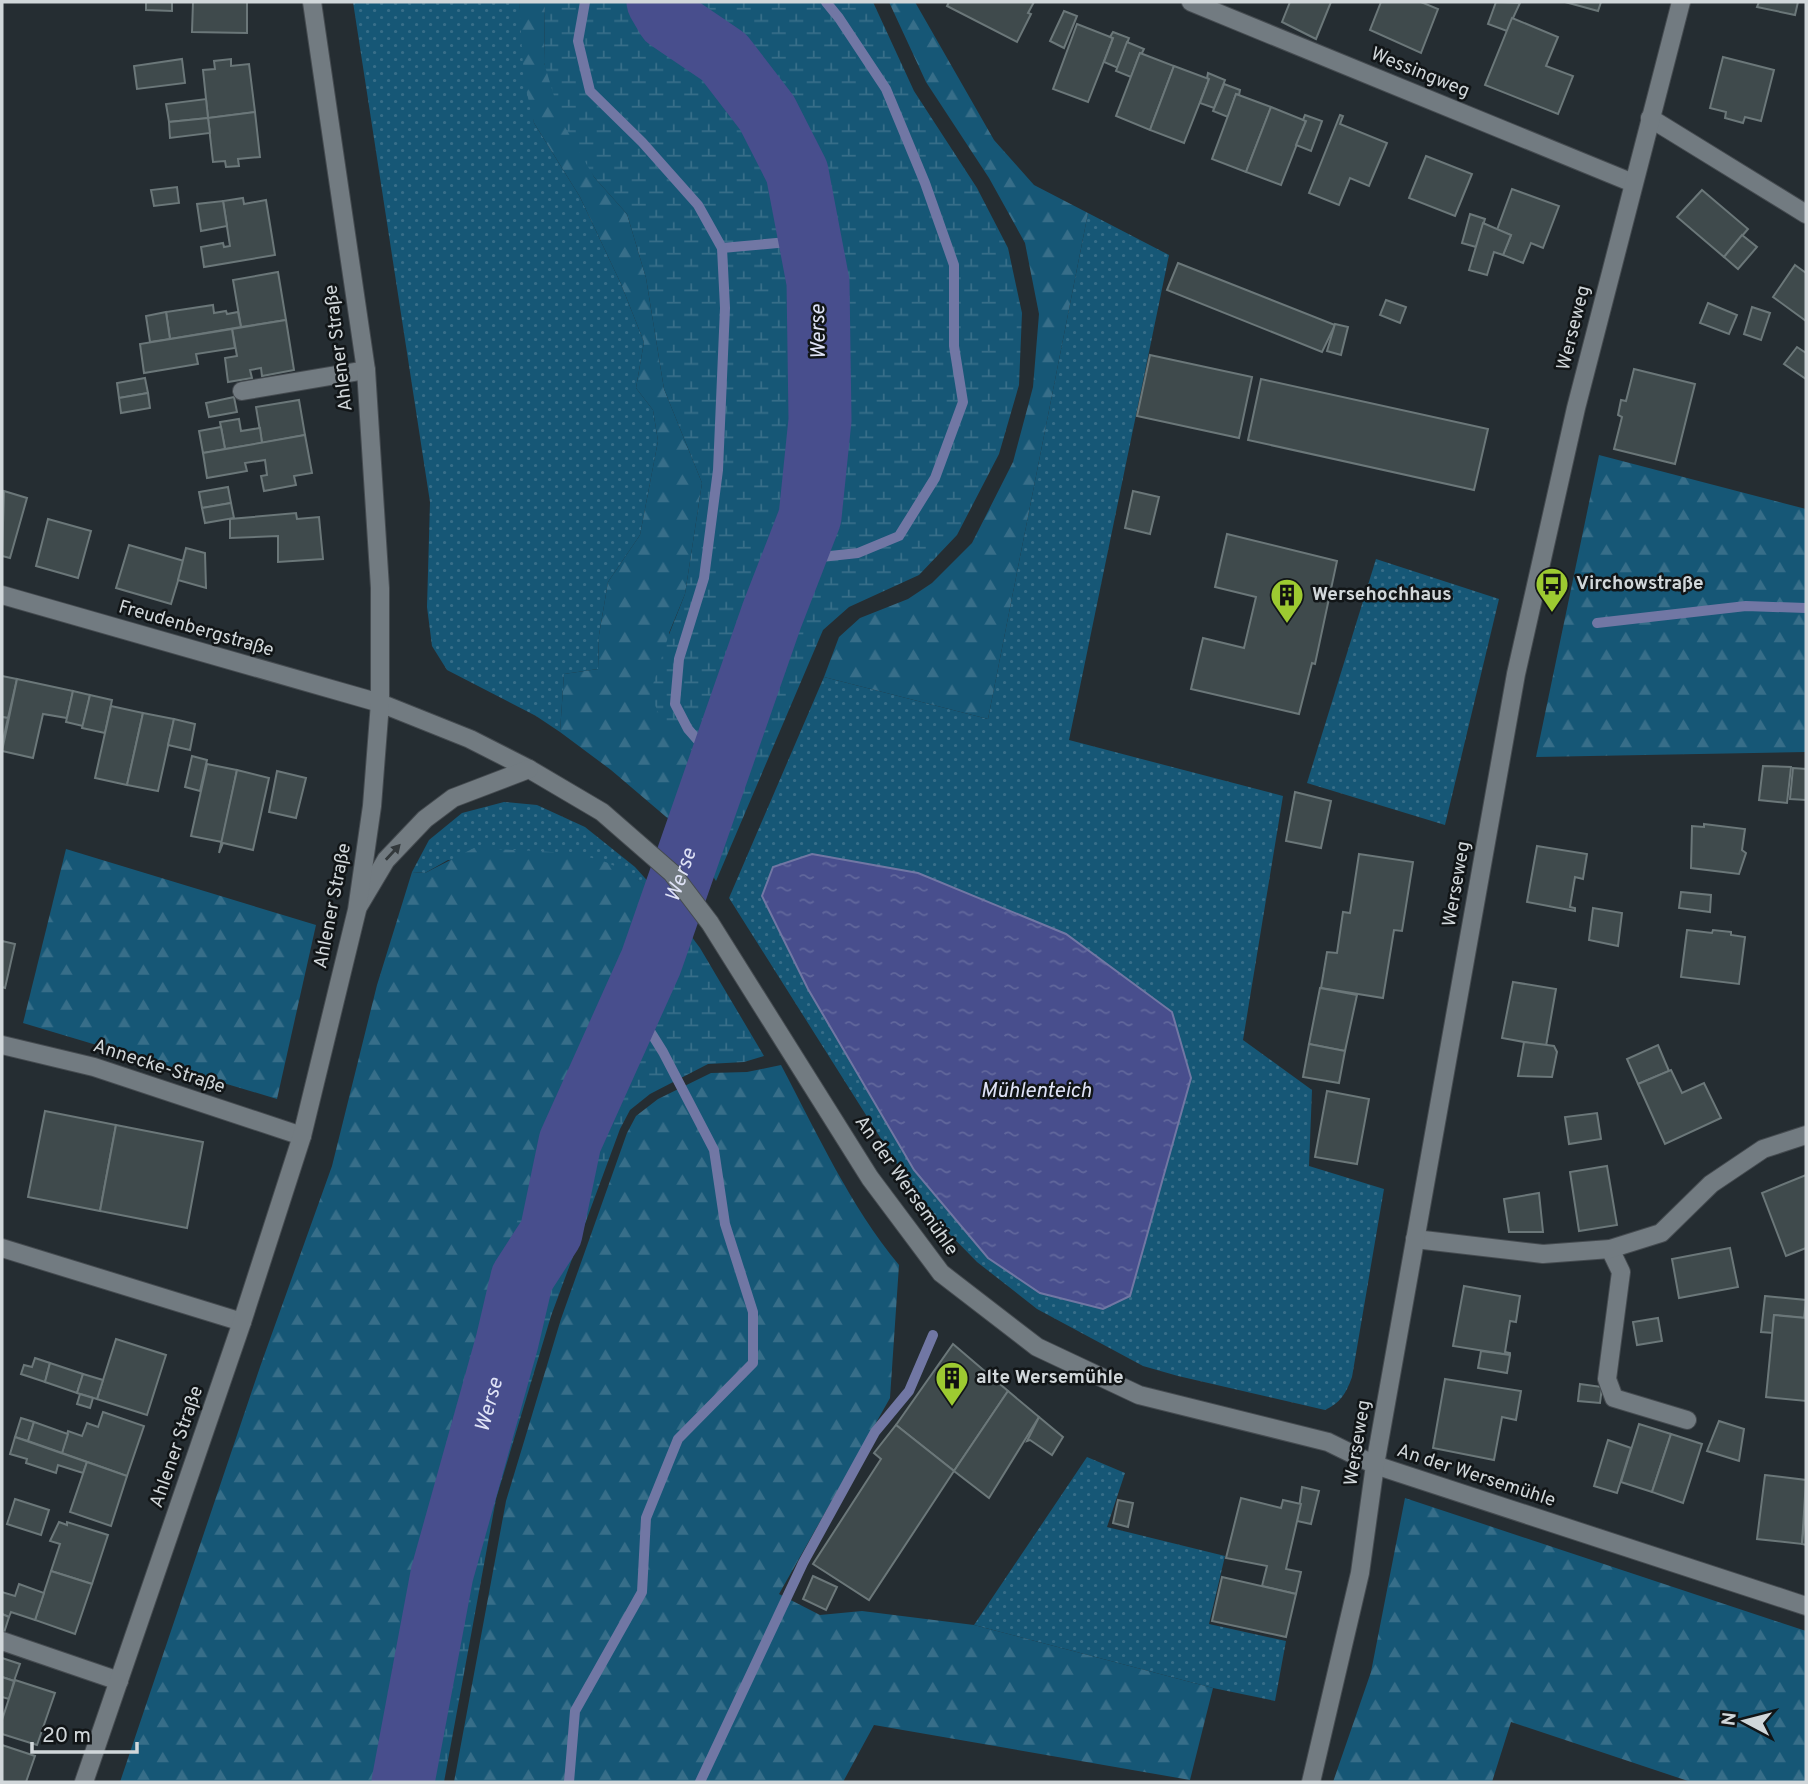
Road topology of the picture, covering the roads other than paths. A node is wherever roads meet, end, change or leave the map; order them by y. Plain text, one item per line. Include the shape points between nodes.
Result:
1 (312, 2) edge
2 (1191, 2) edge
3 (1681, 2) edge
4 (1650, 118) junction
5 (1633, 183) junction
6 (1806, 214) edge
7 (366, 370) junction
8 (242, 391) dead end
9 (2, 595) edge
10 (380, 704) junction
11 (529, 769) junction
12 (357, 909) junction
13 (2, 1045) edge
14 (1806, 1135) edge
15 (302, 1136) junction
16 (1415, 1239) junction
17 (2, 1248) edge
18 (1610, 1249) junction
19 (242, 1322) junction
20 (1686, 1420) dead end
21 (1374, 1465) junction
22 (1806, 1606) edge
23 (2, 1641) edge
24 (119, 1681) junction
25 (84, 1782) edge
26 (1311, 1782) edge

1 - 7 street, Ahlener Straße
2 - 5 street, Wessingweg
3 - 4 street, Werseweg
4 - 5 street, Werseweg
4 - 6 street
5 - 16 street, Werseweg via 1516,674
7 - 8 street
7 - 10 street, Ahlener Straße via 380,588
9 - 10 street, Freudenbergstraße
10 - 11 street, An der Wersemühle via 470,739
10 - 12 street, Ahlener Straße
12 -> 11 street via 386,860 425,819 453,799
11 - 21 street, An der Wersemühle via 602,812 672,873 690,895 870,1178 941,1273 1037,1347 1139,1395 1328,1442
12 - 15 street, Ahlener Straße
13 - 15 street, Annecke-Straße via 94,1067
14 - 18 street via 1763,1149 1711,1184 1661,1233
15 - 19 street, Ahlener Straße
16 - 18 street via 1543,1254
16 - 21 street, Werseweg
17 - 19 street
18 - 20 street via 1621,1272 1607,1379 1614,1398
19 - 24 street, Ahlener Straße
21 - 22 street, An der Wersemühle
21 - 26 street, Werseweg via 1360,1573
23 - 24 street
24 - 25 street, Ahlener Straße

